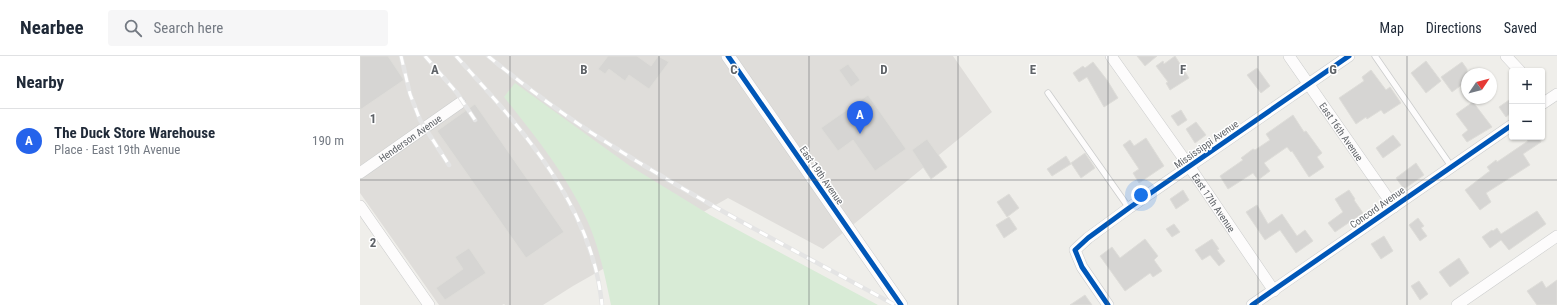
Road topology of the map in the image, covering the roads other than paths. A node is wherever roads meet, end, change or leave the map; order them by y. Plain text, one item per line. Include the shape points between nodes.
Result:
1 (728, 56) edge
2 (1111, 56) edge
3 (1289, 56) edge
4 (1349, 56) edge
5 (1375, 56) edge
6 (1506, 56) edge
7 (1517, 68) edge
8 (1308, 84) junction
9 (1048, 93) dead end
10 (1545, 93) edge
11 (1555, 95) edge
12 (1545, 102) edge
13 (460, 103) dead end
14 (1509, 127) edge
15 (1189, 166) junction
16 (1451, 166) junction
17 (360, 173) edge
18 (360, 206) edge
19 (1394, 206) junction
20 (1129, 208) junction
21 (1557, 236) edge
22 (1274, 290) junction
23 (1259, 303) edge
24 (429, 305) edge
25 (901, 305) edge
26 (1108, 305) edge
27 (1456, 305) edge

1 - 25 street, East 19th Avenue
2 - 15 street, East 17th Avenue
3 - 8 street, East 16th Avenue
4 - 8 street, Mississippi Avenue
5 - 16 lane
6 - 7 street
8 - 15 street, Mississippi Avenue
8 - 19 street, East 16th Avenue
9 - 20 lane
10 - 11 street
11 - 12 street
13 - 17 street, Henderson Avenue
14 - 16 street, Concord Avenue
15 - 20 street, Mississippi Avenue
15 - 22 street, East 17th Avenue
16 - 19 street, Concord Avenue
18 - 24 street
19 - 22 street, Concord Avenue
20 - 26 street, Mississippi Avenue via 1076,250 1082,267
21 - 27 street
22 - 23 street, Concord Avenue

